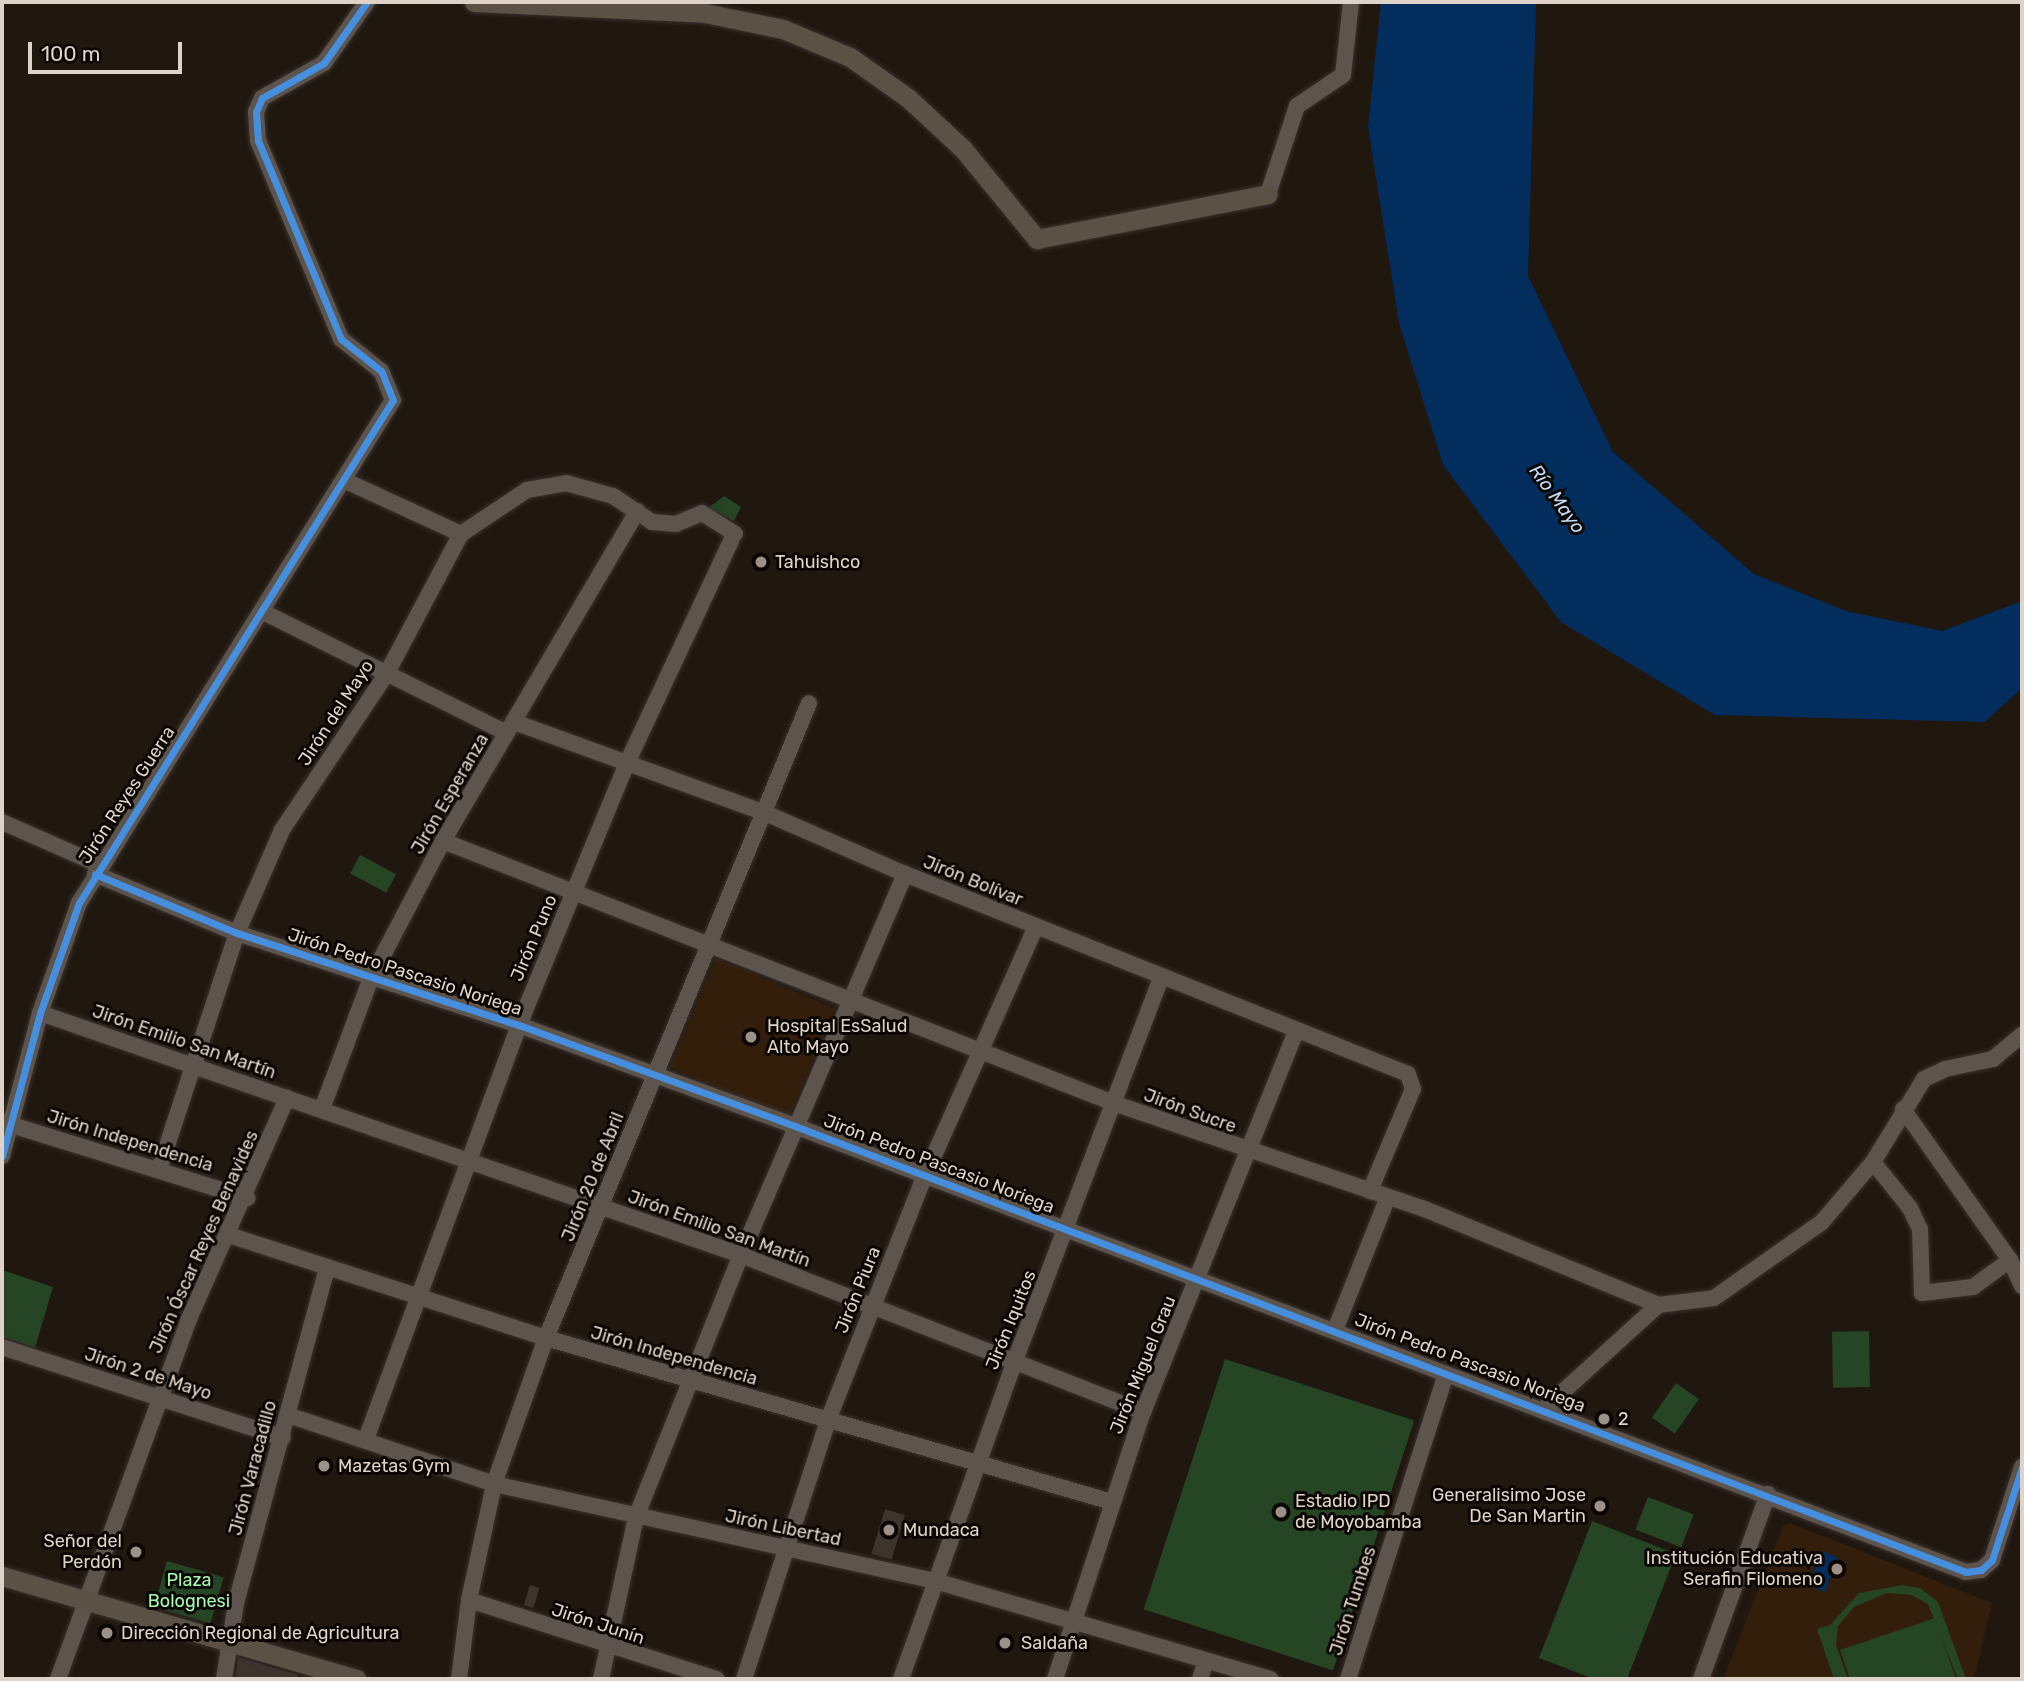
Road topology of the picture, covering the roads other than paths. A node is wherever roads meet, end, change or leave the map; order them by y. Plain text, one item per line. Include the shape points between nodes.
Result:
1 (366, 2) edge
2 (487, 2) edge
3 (1351, 2) edge
4 (1268, 194) joint
5 (346, 481) junction
6 (637, 511) junction
7 (702, 513) joint
8 (461, 534) junction
9 (265, 613) junction
10 (387, 673) junction
11 (809, 703) dead end
12 (511, 728) junction
13 (626, 764) junction
14 (763, 812) junction
15 (2, 822) edge
16 (443, 841) junction
17 (97, 869) junction
18 (905, 874) junction
19 (573, 896) junction
20 (1036, 927) junction
21 (237, 933) junction
22 (710, 947) junction
23 (1162, 976) junction
24 (372, 978) junction
25 (849, 1003) junction
26 (40, 1013) junction
27 (519, 1025) junction
28 (1296, 1031) junction
29 (2022, 1035) edge
30 (978, 1052) junction
31 (192, 1069) junction
32 (653, 1075) junction
33 (287, 1098) junction
34 (1116, 1104) junction
35 (323, 1109) junction
36 (1903, 1109) junction
37 (5, 1123) edge
38 (795, 1126) junction
39 (167, 1147) junction
40 (1248, 1153) junction
41 (2, 1156) edge
42 (468, 1160) junction
43 (144, 1162) junction
44 (1873, 1162) junction
45 (160, 1167) junction
46 (923, 1178) junction
47 (1370, 1191) junction
48 (247, 1198) junction
49 (1388, 1198) junction
50 (604, 1207) junction
51 (1068, 1230) junction
52 (229, 1235) junction
53 (741, 1255) junction
54 (2010, 1260) junction
55 (327, 1268) junction
56 (1199, 1277) junction
57 (2022, 1286) edge
58 (420, 1300) junction
59 (1658, 1305) junction
60 (872, 1307) junction
61 (1335, 1330) junction
62 (546, 1338) junction
63 (2, 1347) edge
64 (1014, 1363) junction
65 (1446, 1374) junction
66 (691, 1382) junction
67 (159, 1398) junction
68 (1545, 1408) junction
69 (1143, 1412) junction
70 (288, 1415) junction
71 (828, 1420) junction
72 (283, 1438) junction
73 (366, 1439) junction
74 (979, 1462) junction
75 (2022, 1468) edge
76 (494, 1484) junction
77 (1768, 1494) junction
78 (1112, 1502) junction
79 (636, 1517) junction
80 (785, 1547) junction
81 (2, 1576) edge
82 (935, 1581) junction
83 (469, 1600) junction
84 (84, 1602) junction
85 (1074, 1626) junction
86 (231, 1642) junction
87 (606, 1648) junction
88 (1206, 1661) junction
89 (58, 1679) edge
90 (224, 1679) edge
91 (356, 1679) edge
92 (459, 1679) edge
93 (601, 1679) edge
94 (717, 1679) edge
95 (744, 1679) edge
96 (901, 1679) edge
97 (1055, 1679) edge
98 (1199, 1679) edge
99 (1271, 1679) edge
100 (1349, 1679) edge
101 (1701, 1679) edge

1 - 5 street, Jirón Reyes Guerra via 332,56 275,87 256,112 258,141 341,339 381,371 392,390 393,400
2 - 4 main road via 705,13 783,29 850,57 908,98 963,149 1037,239
3 - 4 street via 1343,75 1297,106
5 - 8 street
5 - 9 street, Jirón Reyes Guerra
6 - 7 street, Jirón del Mayo via 652,522 676,524
6 - 8 street, Jirón del Mayo via 613,496 566,483 542,483
6 - 12 street, Jirón Esperanza
7 - 13 street, Jirón Puno via 733,537
8 - 10 street, Jirón del Mayo
9 - 10 street, Jirón Bolívar
9 - 17 street, Jirón Reyes Guerra
10 - 12 street, Jirón Bolívar
10 - 21 street, Jirón del Mayo via 282,830
11 - 14 street, Jirón 20 de Abril
12 - 13 street, Jirón Bolívar
12 - 16 street, Jirón Esperanza
13 - 14 street, Jirón Bolívar
13 - 19 street, Jirón Puno
14 - 18 street, Jirón Bolívar
14 - 22 street, Jirón 20 de Abril
15 - 17 street, Jirón Pedro Pascasio Noriega
16 - 19 street
16 - 24 street, Jirón Esperanza
17 - 21 street, Jirón Pedro Pascasio Noriega
17 - 26 street, Jirón Reyes Guerra via 64,938
18 - 20 street, Jirón Bolívar
18 - 25 street
19 - 22 street
19 - 27 street, Jirón Puno
20 - 23 street, Jirón Bolívar
20 - 30 street, Jirón Piura
21 - 24 street, Jirón Pedro Pascasio Noriega
21 - 31 street, Jirón del Mayo
22 - 25 street, Jirón Sucre
22 - 32 street, Jirón 20 de Abril
23 - 28 street, Jirón Bolívar
23 - 34 street, Jirón Iquitos
24 - 27 street, Jirón Pedro Pascasio Noriega
24 - 35 street, Jirón Esperanza
25 - 30 street, Jirón Sucre
25 - 38 street
26 - 31 street, Jirón Emilio San Martín
26 - 37 street, Jirón Reyes Guerra
27 - 32 street, Jirón Pedro Pascasio Noriega
27 - 42 street, Jirón Puno
28 - 40 street, Jirón Miguel Grau
28 - 47 street, Jirón Bolívar via 1415,1081
29 - 36 street via 1993,1059 1945,1069 1924,1079
30 - 34 street, Jirón Sucre
30 - 46 street, Jirón Piura
31 - 33 street, Jirón Emilio San Martín
31 - 39 street, Jirón del Mayo
32 - 38 street, Jirón Pedro Pascasio Noriega
32 - 50 street, Jirón 20 de Abril
33 - 35 street, Jirón Emilio San Martín
33 - 48 street, Jirón Óscar Reyes Benavides
34 - 40 street, Jirón Sucre
34 - 51 street, Jirón Iquitos
35 - 42 street, Jirón Emilio San Martín
36 - 44 street
36 - 54 street
37 - 41 street, Jirón Reyes Guerra
37 - 43 street, Jirón Independencia
38 - 46 street, Jirón Pedro Pascasio Noriega
38 - 53 street
39 - 43 street
39 - 45 street, Jirón del Mayo
40 - 47 street, Jirón Sucre
40 - 56 street, Jirón Miguel Grau
42 - 50 street, Jirón Emilio San Martín
42 - 58 street, Jirón Puno
43 - 45 street, Jirón Independencia
44 - 54 street via 1910,1208 1920,1229 1922,1293 1973,1287
44 - 59 street via 1822,1222 1714,1298
45 - 48 street, Jirón Independencia
46 - 51 street, Jirón Pedro Pascasio Noriega
46 - 60 street, Jirón Piura
47 - 49 street, Jirón Sucre
48 - 52 street, Jirón Óscar Reyes Benavides
49 - 59 street, Jirón Sucre
49 - 61 street
50 - 53 street, Jirón Emilio San Martín
50 - 62 street, Jirón 20 de Abril
51 - 56 street, Jirón Pedro Pascasio Noriega
51 - 64 street, Jirón Iquitos
52 - 55 street, Jirón Independencia
52 - 67 street, Jirón Óscar Reyes Benavides
53 - 60 street, Jirón Emilio San Martín
53 - 66 street
54 - 57 street
55 - 58 street, Jirón Independencia
55 - 70 street, Jirón Varacadillo
56 - 61 street, Jirón Pedro Pascasio Noriega
56 - 69 street, Jirón Miguel Grau
58 - 62 street, Jirón Independencia
58 - 73 street, Jirón Puno
59 - 68 street
60 - 64 street, Jirón Emilio San Martín
60 - 71 street, Jirón Piura
61 - 65 street, Jirón Pedro Pascasio Noriega
62 - 66 street, Jirón Independencia
62 - 76 street, Jirón 20 de Abril
63 - 67 street, Jirón 2 de Mayo
64 - 69 street, Jirón Emilio San Martín
64 - 74 street, Jirón Iquitos
65 - 68 street, Jirón Pedro Pascasio Noriega
65 - 100 street, Jirón Tumbes
66 - 71 street, Jirón Independencia
66 - 79 street
67 - 72 street, Jirón 2 de Mayo
67 - 84 street, Jirón Óscar Reyes Benavides via 127,1502
68 - 77 street, Jirón Pedro Pascasio Noriega
69 - 78 street, Jirón Miguel Grau
70 - 72 street, Jirón Varacadillo
70 - 73 street, Jirón Libertad
71 - 74 street, Jirón Independencia
71 - 80 street, Jirón Piura
72 - 86 street, Jirón Varacadillo via 236,1604
73 - 76 street, Jirón Libertad
74 - 78 street, Jirón Independencia
74 - 82 street, Jirón Iquitos
75 - 77 street, Jirón Pedro Pascasio Noriega via 1992,1560 1982,1570 1966,1572
76 - 79 street, Jirón Libertad
76 - 83 street, Jirón 20 de Abril
77 - 101 street
78 - 85 street, Jirón Miguel Grau
79 - 80 street, Jirón Libertad
79 - 87 street
80 - 82 street, Jirón Libertad
80 - 95 street, Jirón Piura
81 - 84 main road
82 - 85 street, Jirón Libertad
82 - 96 street, Jirón Iquitos
83 - 87 street, Jirón Junín
83 - 92 street, Jirón 20 de Abril
84 - 86 main road
84 - 89 street, Jirón Óscar Reyes Benavides
85 - 88 street, Jirón Libertad
85 - 97 street, Jirón Miguel Grau
86 - 90 street, Jirón Varacadillo
86 - 91 main road
87 - 93 street
87 - 94 street, Jirón Junín
88 - 98 street
88 - 99 street, Jirón Libertad

